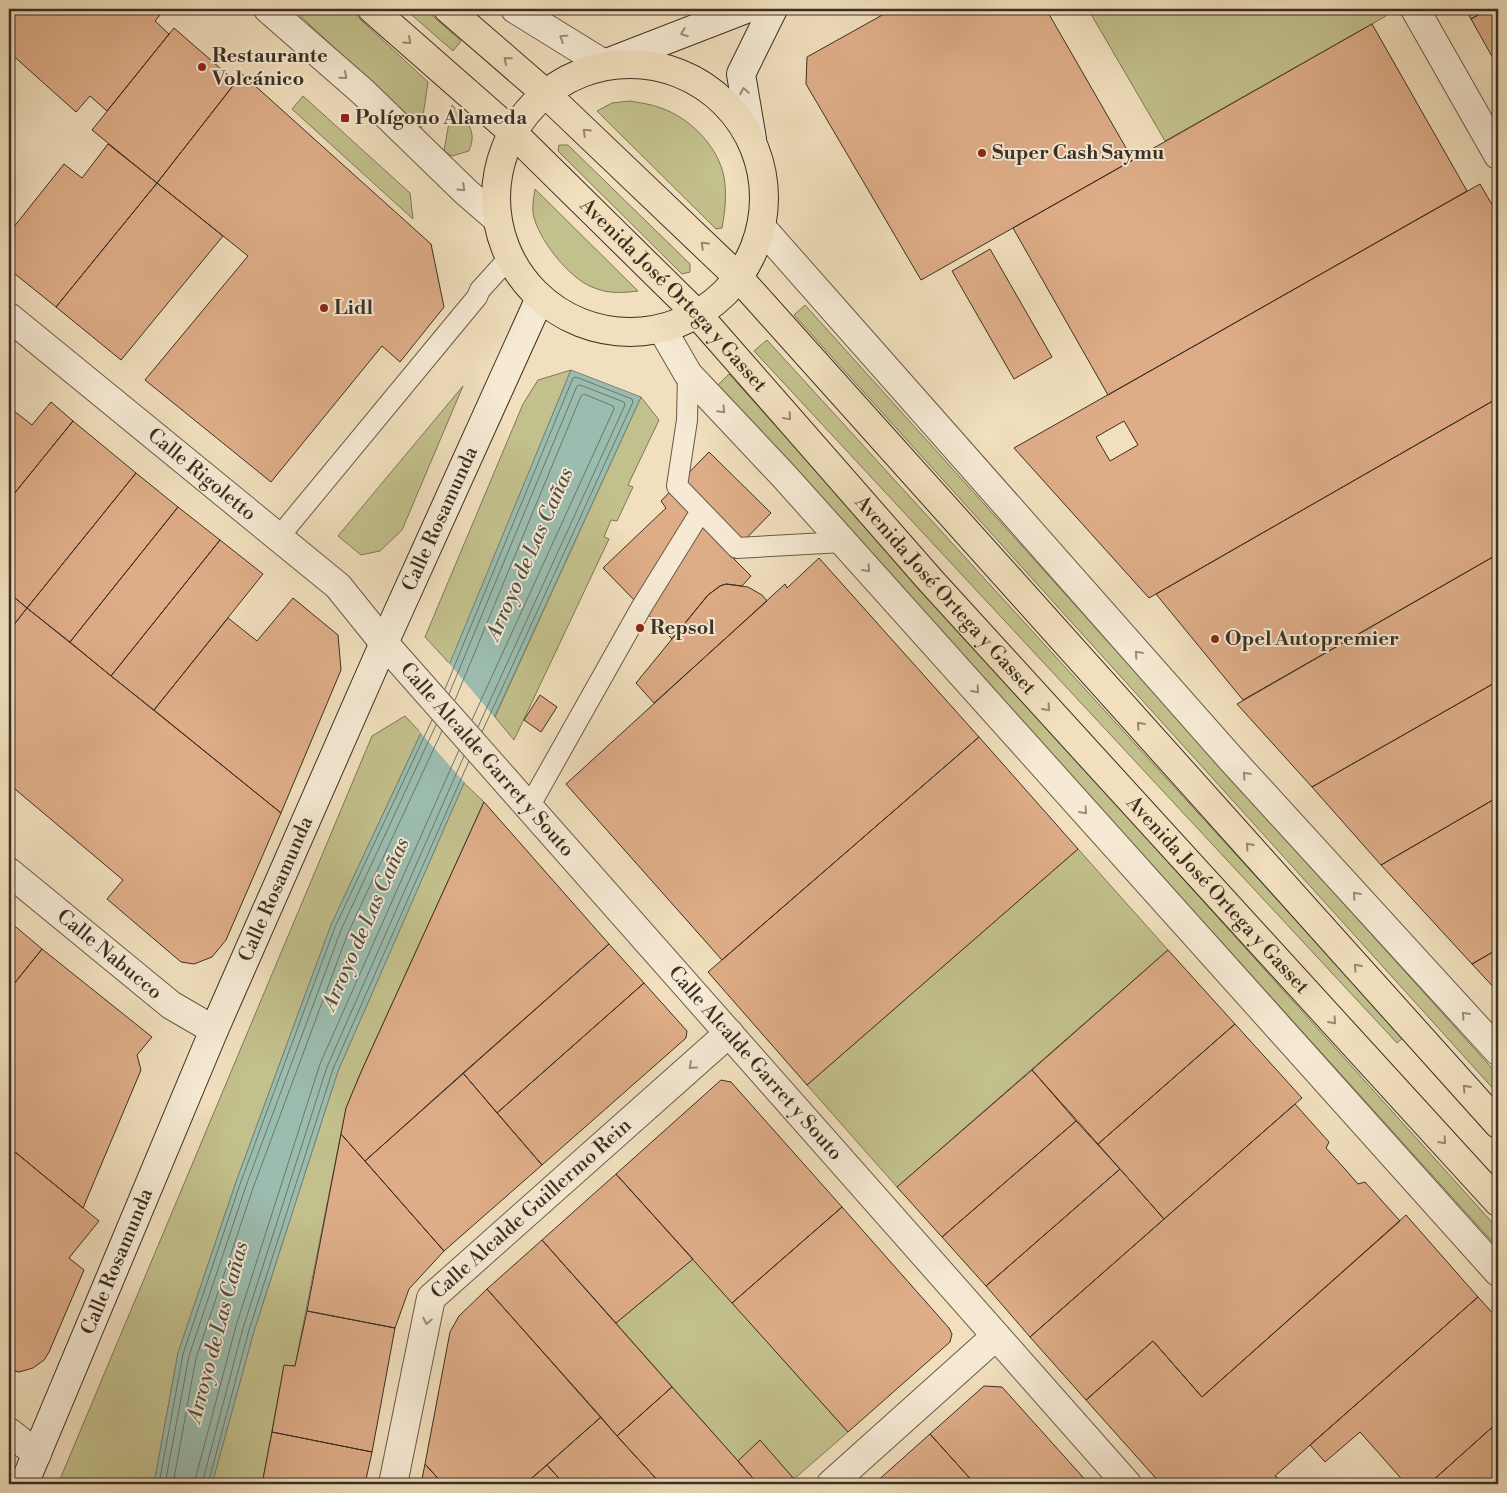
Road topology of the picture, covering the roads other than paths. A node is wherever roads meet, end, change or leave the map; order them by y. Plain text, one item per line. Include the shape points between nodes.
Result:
1 (268, 9) edge
2 (372, 9) edge
3 (448, 9) edge
4 (515, 9) edge
5 (746, 9) edge
6 (772, 9) edge
7 (1415, 9) edge
8 (604, 64) junction
9 (544, 92) junction
10 (511, 131) junction
11 (752, 139) junction
12 (1498, 155) edge
13 (496, 218) junction
14 (762, 228) junction
15 (508, 258) junction
16 (739, 278) junction
17 (540, 298) junction
18 (698, 315) junction
19 (9, 317) edge
20 (662, 329) junction
21 (688, 374) junction
22 (701, 511) junction
23 (278, 538) junction
24 (843, 542) junction
25 (384, 643) junction
26 (529, 806) junction
27 (9, 872) edge
28 (214, 1030) junction
29 (729, 1034) junction
30 (1498, 1051) edge
31 (1498, 1124) edge
32 (1498, 1202) edge
33 (1498, 1272) edge
34 (996, 1336) junction
35 (9, 1432) edge
36 (37, 1454) junction
37 (24, 1484) edge
38 (393, 1484) edge
39 (831, 1484) edge
40 (1127, 1484) edge

1 -> 13 street via 363,92
2 -> 10 main road, Avenida José Ortega y Gasset
9 -> 3 main road
8 -> 4 street
5 -> 8 street
11 -> 6 street via 741,74
7 - 12 street
8 - 9 main road
8 - 11 main road via 663,66 716,93
9 - 10 main road
16 -> 9 main road
10 - 13 main road via 496,173
10 - 18 main road, Avenida José Ortega y Gasset
11 - 14 main road via 762,167 766,196
13 - 15 main road
14 - 16 main road via 753,254
30 -> 14 street via 1232,760
15 - 17 main road
15 - 23 lane
16 - 18 main road
31 -> 16 main road
17 - 20 main road via 561,314 585,325 628,332
17 - 25 street, Calle Rosamunda
18 - 20 main road
18 -> 32 main road, Avenida José Ortega y Gasset via 931,581
19 - 23 street, Calle Rigoletto
20 - 21 street, Avenida José Ortega y Gasset
21 - 22 lane via 687,420 677,486
21 -> 24 street, Avenida José Ortega y Gasset
22 - 24 lane via 738,548
22 - 26 lane via 641,608
23 - 25 street, Calle Rigoletto via 338,586
24 -> 33 street, Avenida José Ortega y Gasset
25 - 26 street, Calle Alcalde Garret y Souto
25 - 28 street, Calle Rosamunda
26 - 29 street, Calle Alcalde Garret y Souto
27 - 28 street, Calle Nabucco via 171,1005
28 - 36 street, Calle Rosamunda
29 - 34 street, Calle Alcalde Garret y Souto
29 -> 38 street, Calle Alcalde Guillermo Rein via 431,1298
34 - 39 street
34 - 40 street, Calle Alcalde Garret y Souto
35 - 36 street
36 - 37 street, Calle Rosamunda

